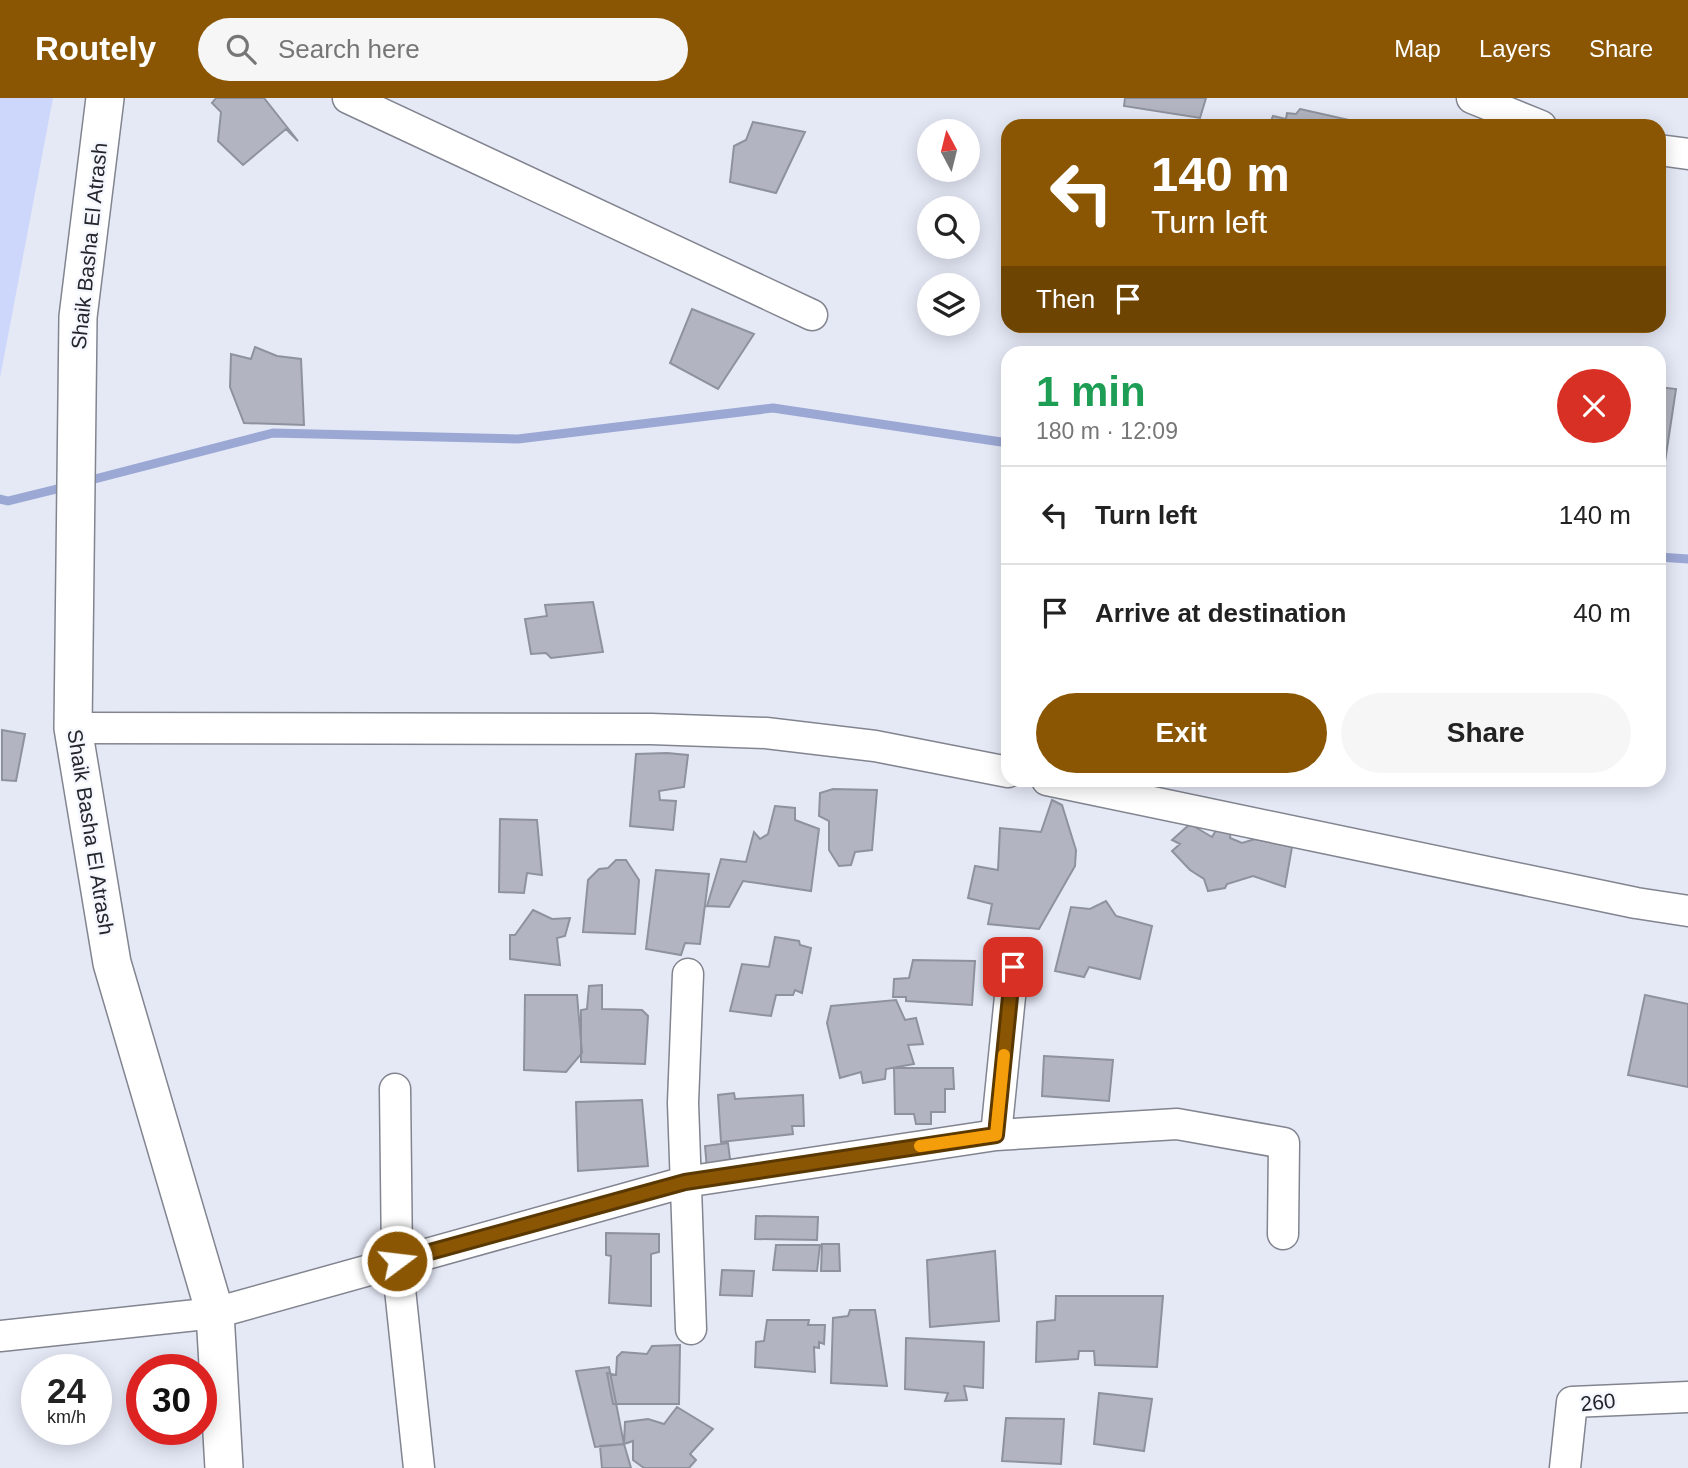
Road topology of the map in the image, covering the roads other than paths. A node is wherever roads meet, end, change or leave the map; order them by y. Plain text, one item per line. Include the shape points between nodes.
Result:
1 (105, 98) edge
2 (348, 98) edge
3 (1472, 98) edge
4 (1524, 119) edge
5 (1666, 151) edge
6 (1688, 154) edge
7 (813, 315) dead end
8 (73, 728) junction
9 (1001, 771) edge
10 (1081, 787) edge
11 (1688, 911) edge
12 (1013, 967) dead end
13 (688, 974) dead end
14 (395, 1089) dead end
15 (996, 1135) junction
16 (685, 1182) junction
17 (1283, 1234) dead end
18 (397, 1261) junction
19 (215, 1313) junction
20 (691, 1329) dead end
21 (0, 1336) edge
22 (1688, 1397) edge
23 (224, 1468) edge
24 (419, 1468) edge
25 (1564, 1468) edge

1 - 8 main road, Shaik Basha El Atrash via 78,317
2 - 7 street
3 - 4 street
5 - 6 street
8 - 9 street via 766,733 875,746
8 - 19 main road, Shaik Basha El Atrash via 112,963
10 - 11 street
12 - 15 street
13 - 16 street
14 - 18 street
15 - 16 street
15 - 17 street via 1177,1124 1284,1143
16 - 18 street
16 - 20 street
18 - 19 street
18 - 24 street
19 - 21 street
19 - 23 main road, Shaik Basha El Atrash
22 - 25 street, 260 via 1572,1402

